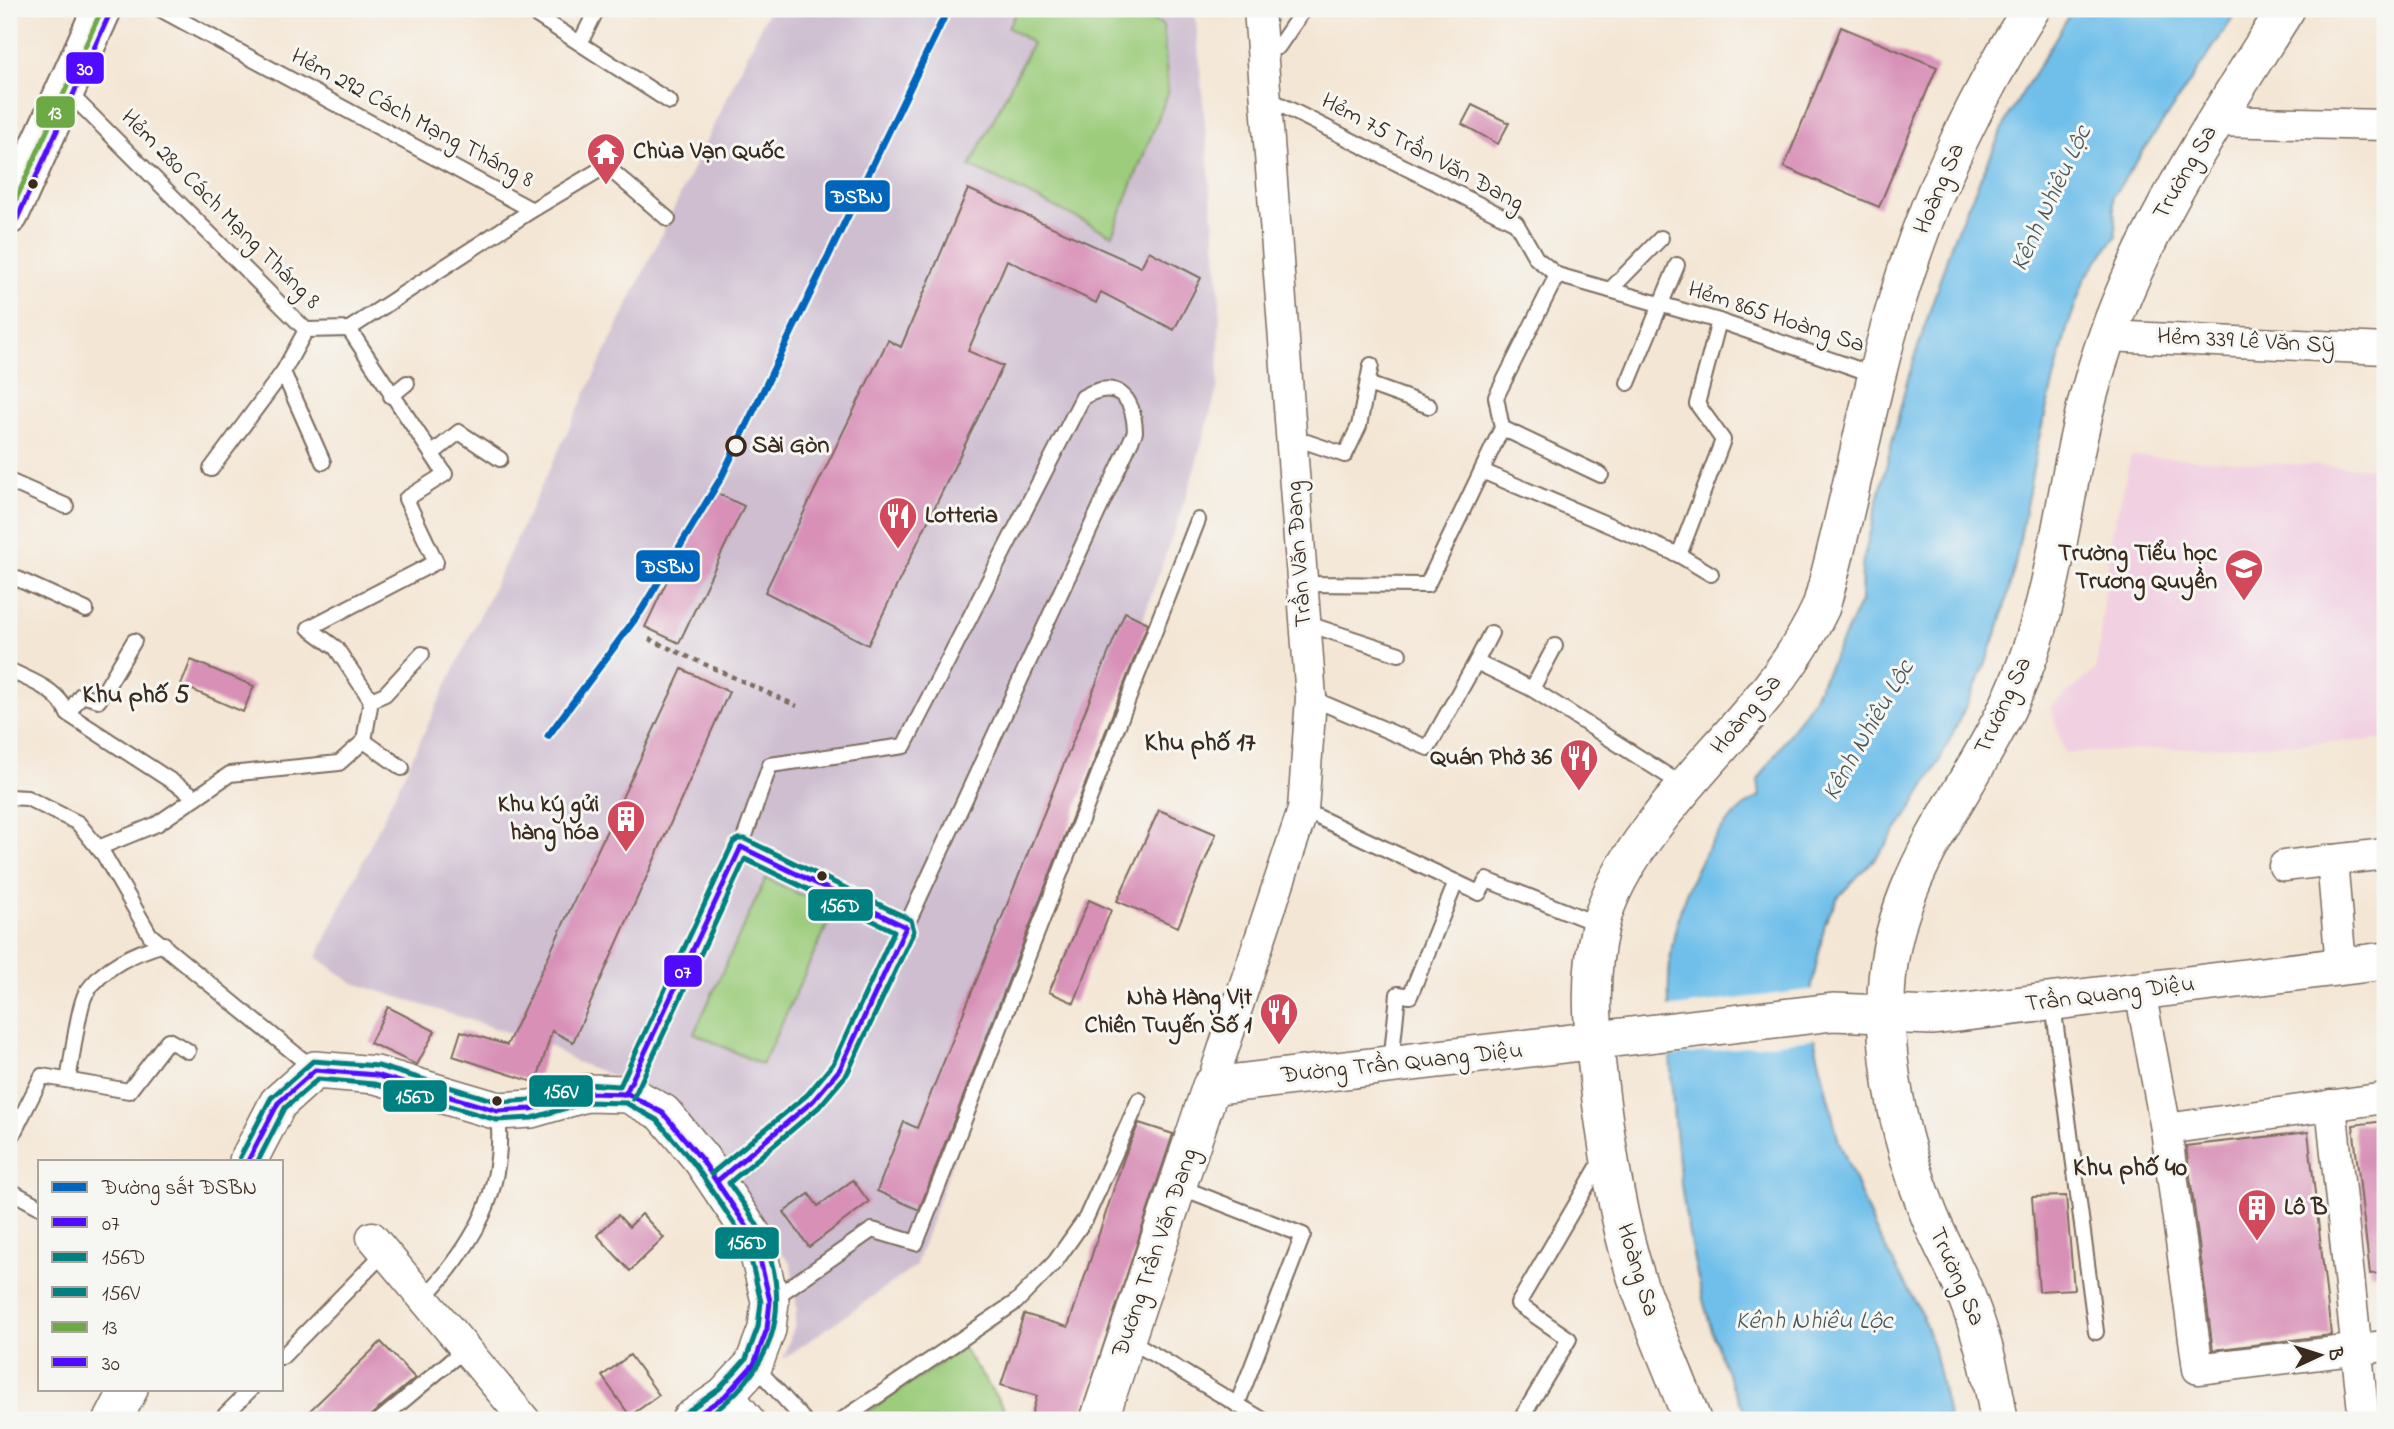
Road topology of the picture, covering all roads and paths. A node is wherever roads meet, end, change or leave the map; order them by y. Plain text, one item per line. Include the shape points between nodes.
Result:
1 (103, 9) edge
2 (160, 9) edge
3 (527, 9) edge
4 (597, 9) edge
5 (1259, 9) edge
6 (1304, 9) edge
7 (2031, 9) edge
8 (2286, 9) edge
9 (580, 43) junction
10 (1262, 51) junction
11 (65, 90) junction
12 (1265, 98) junction
13 (670, 102) dead end
14 (2216, 121) junction
15 (2385, 125) edge
16 (532, 210) junction
17 (9, 215) edge
18 (668, 219) dead end
19 (1661, 238) dead end
20 (1677, 265) dead end
21 (1557, 275) junction
22 (1610, 290) junction
23 (1661, 304) junction
24 (1718, 321) junction
25 (349, 329) junction
26 (306, 330) junction
27 (2107, 335) junction
28 (2385, 349) edge
29 (1371, 365) dead end
30 (283, 372) junction
31 (1877, 376) junction
32 (407, 383) dead end
33 (1628, 383) dead end
34 (1367, 384) junction
35 (391, 396) junction
36 (1429, 406) dead end
37 (1502, 428) junction
38 (1292, 437) junction
39 (433, 453) junction
40 (500, 459) dead end
41 (323, 462) dead end
42 (211, 469) dead end
43 (1482, 471) junction
44 (1601, 475) dead end
45 (9, 481) edge
46 (66, 506) dead end
47 (1198, 520) dead end
48 (1678, 555) junction
49 (1711, 574) dead end
50 (9, 575) edge
51 (1303, 584) junction
52 (86, 610) dead end
53 (1306, 623) junction
54 (1491, 633) dead end
55 (649, 639) dead end
56 (134, 641) dead end
57 (1555, 646) dead end
58 (422, 654) dead end
59 (1399, 654) dead end
60 (1476, 662) junction
61 (9, 670) edge
62 (1532, 689) junction
63 (1311, 698) junction
64 (371, 700) junction
65 (797, 706) dead end
66 (68, 713) junction
67 (364, 741) junction
68 (402, 768) dead end
69 (1685, 786) junction
70 (9, 797) edge
71 (196, 797) junction
72 (1303, 810) junction
73 (741, 846) junction
74 (98, 848) junction
75 (2385, 854) edge
76 (2332, 860) junction
77 (2284, 866) dead end
78 (1456, 882) junction
79 (1600, 925) junction
80 (906, 927) junction
81 (164, 944) junction
82 (2385, 961) edge
83 (2341, 966) junction
84 (2140, 990) junction
85 (2053, 1002) junction
86 (1886, 1014) junction
87 (1594, 1042) junction
88 (188, 1051) dead end
89 (1390, 1065) junction
90 (315, 1070) junction
91 (68, 1080) junction
92 (1211, 1086) junction
93 (625, 1095) junction
94 (2385, 1098) edge
95 (1139, 1100) dead end
96 (2332, 1105) junction
97 (498, 1111) junction
98 (2166, 1129) junction
99 (9, 1142) edge
100 (1607, 1150) junction
101 (249, 1160) edge
102 (718, 1181) junction
103 (1180, 1187) junction
104 (9, 1190) edge
105 (38, 1206) edge
106 (379, 1245) joint
107 (424, 1298) junction
108 (770, 1301) junction
109 (2096, 1332) dead end
110 (1128, 1339) junction
111 (466, 1348) junction
112 (2371, 1348) edge
113 (284, 1355) edge
114 (754, 1364) junction
115 (250, 1390) edge
116 (1237, 1405) junction
117 (735, 1408) edge
118 (1524, 1414) dead end
119 (220, 1420) edge
120 (380, 1420) edge
121 (525, 1420) edge
122 (690, 1420) edge
123 (804, 1420) edge
124 (842, 1420) edge
125 (1099, 1420) edge
126 (1263, 1420) edge
127 (1692, 1420) edge
128 (1999, 1420) edge
129 (2364, 1420) edge

1 - 11 main road
2 - 16 lane, Hẻm 292 Cách Mạng Tháng 8
3 - 9 lane
4 - 9 lane
5 - 10 street, Trần Văn Ðang
6 - 10 lane via 1278,47
7 - 31 street, Hoàng Sa via 1982,96 1923,225
8 - 14 street, Trường Sa
9 - 13 lane
10 - 12 street, Trần Văn Ðang
11 - 17 main road via 21,173
11 - 26 lane, Hẻm 280 Cách Mạng Tháng 8
12 - 21 lane, Hẻm 75 Trần Văn Ðang via 1517,223 1536,258
12 - 38 street, Trần Văn Ðang
14 - 15 street
14 - 27 street, Trường Sa via 2147,241
16 - 18 lane, Hẻm 292 Cách Mạng Tháng 8 via 606,166
16 - 25 lane
19 - 22 lane
20 - 23 lane
21 - 22 lane, Hẻm 75 Trần Văn Ðang
21 - 37 lane via 1496,397
22 - 23 lane, Hẻm 75 Trần Văn Ðang
23 - 24 lane, Hẻm 865 Hoàng Sa
23 - 33 lane
24 - 31 lane, Hẻm 865 Hoàng Sa
24 - 48 lane via 1697,404 1723,440
25 - 26 lane, Hẻm 280 Cách Mạng Tháng 8
25 - 35 lane
26 - 30 lane
27 - 28 street, Hẻm 339 Lê Văn Sỹ
27 - 86 street, Trường Sa via 2081,427 2040,623 1999,724 1919,861 1903,901 1886,980
29 - 34 lane
30 - 41 lane
30 - 42 lane
31 - 69 street, Hoàng Sa via 1817,617 1780,678
32 - 35 lane
34 - 36 lane
34 - 38 lane via 1359,426 1345,455
35 - 39 lane
37 - 43 lane
37 - 44 lane
38 - 51 street, Trần Văn Ðang
39 - 40 lane via 459,432
39 - 64 lane via 445,474 406,499 436,562 309,628 336,648
43 - 48 lane
43 - 51 lane via 1427,585
45 - 46 lane
47 - 108 lane via 916,1243 872,1230
48 - 49 lane
50 - 52 lane
51 - 53 street, Trần Văn Ðang
53 - 59 lane
53 - 63 street, Trần Văn Ðang
54 - 60 lane
55 - 65 path
56 - 66 lane via 99,700 81,695
57 - 62 lane
58 - 64 lane via 385,694
60 - 62 lane
60 - 63 lane via 1428,748
61 - 66 lane via 52,692
62 - 69 lane
63 - 72 street, Trần Văn Ðang
64 - 67 lane
66 - 71 lane
67 - 68 lane
67 - 71 lane via 339,763 230,774
69 - 79 street, Hoàng Sa via 1626,864
70 - 74 lane via 27,798 78,823
71 - 74 lane via 157,824
72 - 78 lane
72 - 92 street, Trần Văn Ðang
73 - 80 lane
73 - 80 lane via 770,765 904,746 1083,397 1097,389 1115,390 1128,399 1135,432
73 - 93 lane
74 - 81 lane via 150,935
75 - 76 street
76 - 77 street
76 - 83 street
78 - 79 lane via 1479,893 1488,880
78 - 89 lane via 1410,996 1398,994
79 - 87 street, Hoàng Sa via 1591,989
80 - 102 lane via 840,1069 813,1101
81 - 90 lane
81 - 91 lane via 135,953 106,972 85,995
82 - 83 street, Trần Quang Diệu
83 - 84 street, Trần Quang Diệu
84 - 85 street, Trần Quang Diệu
84 - 98 street
85 - 86 street, Trần Quang Diệu via 1933,1016
85 - 109 lane
86 - 87 street, Trần Quang Diệu via 1833,1012
86 - 128 street, Trường Sa via 1899,1114 1913,1173 1980,1329
87 - 89 street, Đường Trần Quang Diệu
87 - 100 street, Hoàng Sa
88 - 91 lane via 168,1040 129,1091
89 - 92 street, Đường Trần Quang Diệu
90 - 97 street via 376,1075
90 - 101 street via 278,1103
91 - 99 lane via 42,1076
92 - 103 street, Đường Trần Văn Đang
93 - 97 street via 586,1093 531,1109
93 - 102 street via 663,1113
94 - 96 street
95 - 124 lane via 1086,1219 1055,1262 1016,1302
96 - 98 street
96 - 112 street
97 - 107 lane via 500,1155 492,1194 448,1273
98 - 112 street via 2199,1369
100 - 118 lane via 1518,1304 1569,1339
100 - 127 street, Hoàng Sa via 1636,1275
102 - 108 street via 755,1239
103 - 110 street, Đường Trần Văn Đang
103 - 116 lane via 1303,1235
104 - 105 lane
106 - 107 street
106 - 113 lane
107 - 111 street
108 - 114 street via 767,1329
110 - 116 lane
110 - 125 street, Đường Trần Văn Đang
111 - 120 lane
111 - 121 street
112 - 129 street
114 - 117 street
114 - 123 lane
115 - 119 lane
116 - 126 lane
117 - 122 street

